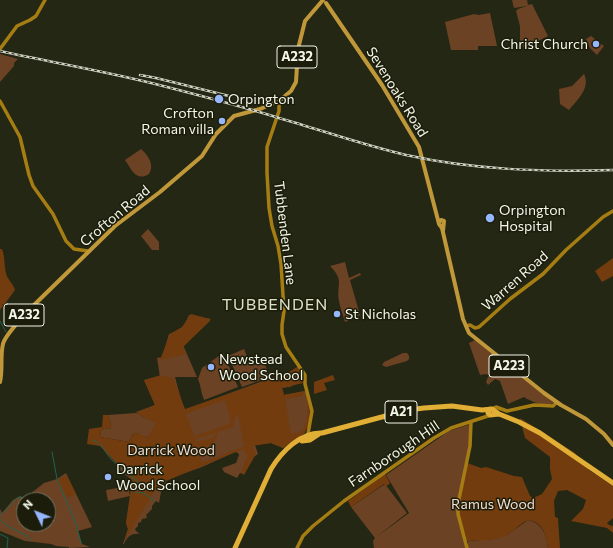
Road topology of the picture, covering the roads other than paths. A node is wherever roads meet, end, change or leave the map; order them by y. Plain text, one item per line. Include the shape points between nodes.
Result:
1 (45, 0) edge
2 (324, 2) edge
3 (1, 48) edge
4 (0, 101) edge
5 (279, 101) junction
6 (613, 211) edge
7 (88, 251) junction
8 (466, 326) junction
9 (0, 382) edge
10 (557, 402) junction
11 (492, 412) junction
12 (472, 422) junction
13 (309, 436) junction
14 (613, 445) edge
15 (613, 483) edge
16 (235, 548) edge
17 (297, 548) edge
18 (467, 548) edge

1 - 3 street via 36,16 18,26
2 - 5 main road, A232 via 304,24 298,49 295,86
2 - 8 main road, Sevenoaks Road / A223 via 375,74 421,152
4 - 7 street via 21,140 33,186 53,214 66,240 74,249
5 - 7 main road, Crofton Road / A232 via 234,116 203,155
5 - 13 street, Tubbenden Lane via 279,111 267,148 269,208 281,264 284,312 282,334 286,347 305,375 312,411
6 - 8 street, Warren Road via 603,217 543,274 480,326
7 - 9 main road, Crofton Road / A232 via 28,311 6,337 2,344
8 - 10 main road, Sevenoaks Road / A223 via 474,338
10 - 11 street, Farnborough Hill via 553,406 536,405
10 - 14 main road, A223 via 586,419
11 - 12 street, Farnborough Hill
11 - 13 highway, A21 via 448,406 420,408
11 - 15 highway, A21 via 540,433
12 - 17 street, Farnborough Hill via 438,435 344,501 304,534
12 - 18 street via 470,446 458,504 458,514
13 - 16 highway, A21 via 287,449 271,469

